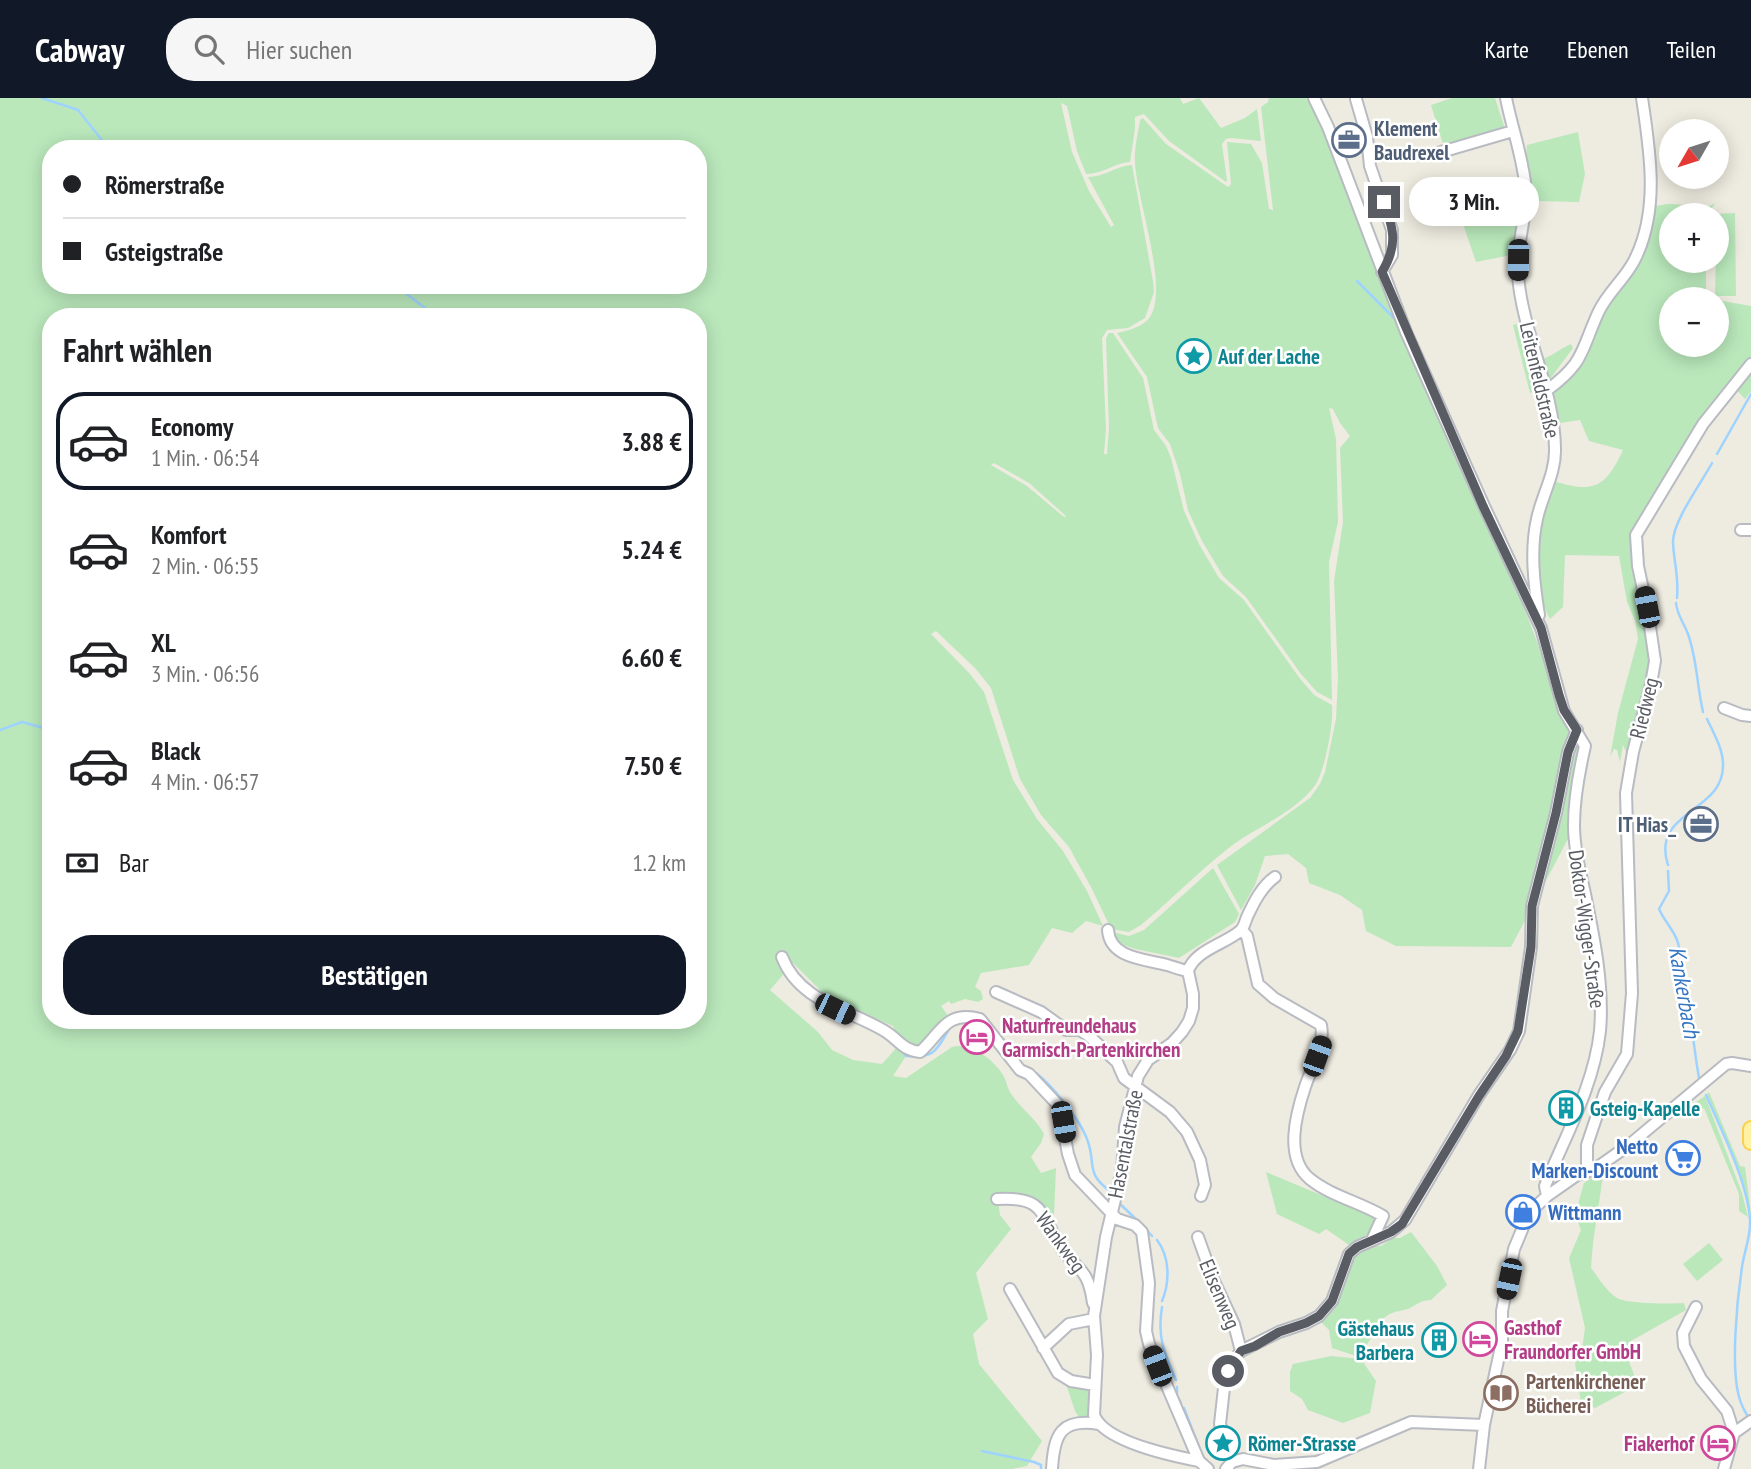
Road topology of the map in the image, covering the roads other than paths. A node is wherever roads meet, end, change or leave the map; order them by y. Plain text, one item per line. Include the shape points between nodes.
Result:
1 (1314, 98) edge
2 (1506, 98) edge
3 (1642, 98) edge
4 (1356, 99) edge
5 (1513, 131) junction
6 (1441, 152) dead end
7 (1382, 272) junction
8 (1751, 364) edge
9 (1546, 391) junction
10 (1541, 628) junction
11 (1724, 708) dead end
12 (1751, 716) edge
13 (1577, 730) junction
14 (1275, 877) dead end
15 (1108, 930) dead end
16 (1242, 930) junction
17 (782, 957) dead end
18 (1188, 971) junction
19 (996, 992) dead end
20 (1751, 1066) edge
21 (1135, 1086) junction
22 (1751, 1129) edge
23 (1751, 1142) edge
24 (1587, 1172) junction
25 (1201, 1196) dead end
26 (1547, 1196) junction
27 (998, 1199) dead end
28 (1111, 1213) junction
29 (1383, 1216) junction
30 (1397, 1228) junction
31 (1198, 1237) dead end
32 (1373, 1240) junction
33 (1010, 1289) dead end
34 (1696, 1307) dead end
35 (1094, 1318) junction
36 (1043, 1348) junction
37 (1241, 1351) junction
38 (1095, 1385) junction
39 (1748, 1423) edge
40 (1099, 1424) junction
41 (1484, 1425) junction
42 (1734, 1433) junction
43 (1204, 1465) edge
44 (1229, 1466) edge
45 (1052, 1469) edge
46 (1479, 1469) edge
47 (1724, 1469) edge

1 - 7 street, Doktor-Wigger-Straße
2 - 5 street, Leitenfeldstraße
3 - 9 street via 1650,194 1640,247 1627,274 1598,312 1577,363
4 - 7 street via 1370,166 1392,230 1392,255
5 - 6 street
5 - 9 street, Leitenfeldstraße via 1526,195 1518,277
7 - 10 street, Doktor-Wigger-Straße
8 - 24 street, Riedweg via 1703,424 1636,535 1654,661 1626,793 1632,993 1627,1054 1605,1092 1590,1135
9 - 10 street, Leitenfeldstraße via 1556,459 1534,537
10 - 13 street, Doktor-Wigger-Straße via 1564,710
11 - 12 street
13 - 26 street, Doktor-Wigger-Straße via 1584,746 1574,826 1576,852 1593,940 1600,1028 1596,1061 1545,1186
13 - 30 street via 1532,906 1531,947 1518,1031
14 - 16 street via 1261,891
15 - 18 street via 1110,939 1136,960
16 - 18 street via 1199,958
16 - 29 street via 1258,985 1321,1025 1322,1043 1305,1086 1294,1135 1299,1168 1311,1180
17 - 28 street via 787,969 821,1002 887,1032 908,1051 920,1052 954,1017 980,1019 1020,1070 1059,1106 1072,1169
18 - 21 street, Hasentalstraße via 1193,994 1189,1021 1148,1060
19 - 21 street via 1041,1012 1066,1030 1080,1030 1089,1036
20 - 24 street via 1726,1064 1629,1145
21 - 25 street via 1170,1112 1187,1132 1204,1176
21 - 28 street, Hasentalstraße
22 - 23 main road
24 - 26 street
26 - 41 street via 1529,1213 1516,1239 1502,1311 1502,1342
27 - 35 street, Wankweg via 1017,1197 1040,1209 1061,1246 1090,1282
28 - 35 street, Hasentalstraße
28 - 43 street via 1139,1227 1144,1237 1149,1283 1147,1338
29 - 30 street
29 - 32 street
30 - 32 street
31 - 37 street, Elisenweg
32 - 37 street via 1349,1254 1332,1301 1319,1316
33 - 36 street
34 - 42 street via 1683,1333 1684,1346 1701,1379 1727,1411
35 - 36 street via 1069,1324
35 - 38 street
36 - 38 street via 1065,1379
37 - 44 street via 1225,1379 1220,1424
38 - 40 street via 1094,1415
39 - 42 street
40 - 43 street via 1137,1446
40 - 45 street via 1065,1427 1054,1443
41 - 44 street via 1411,1422 1317,1462 1274,1465 1243,1460
41 - 46 street
42 - 47 street

